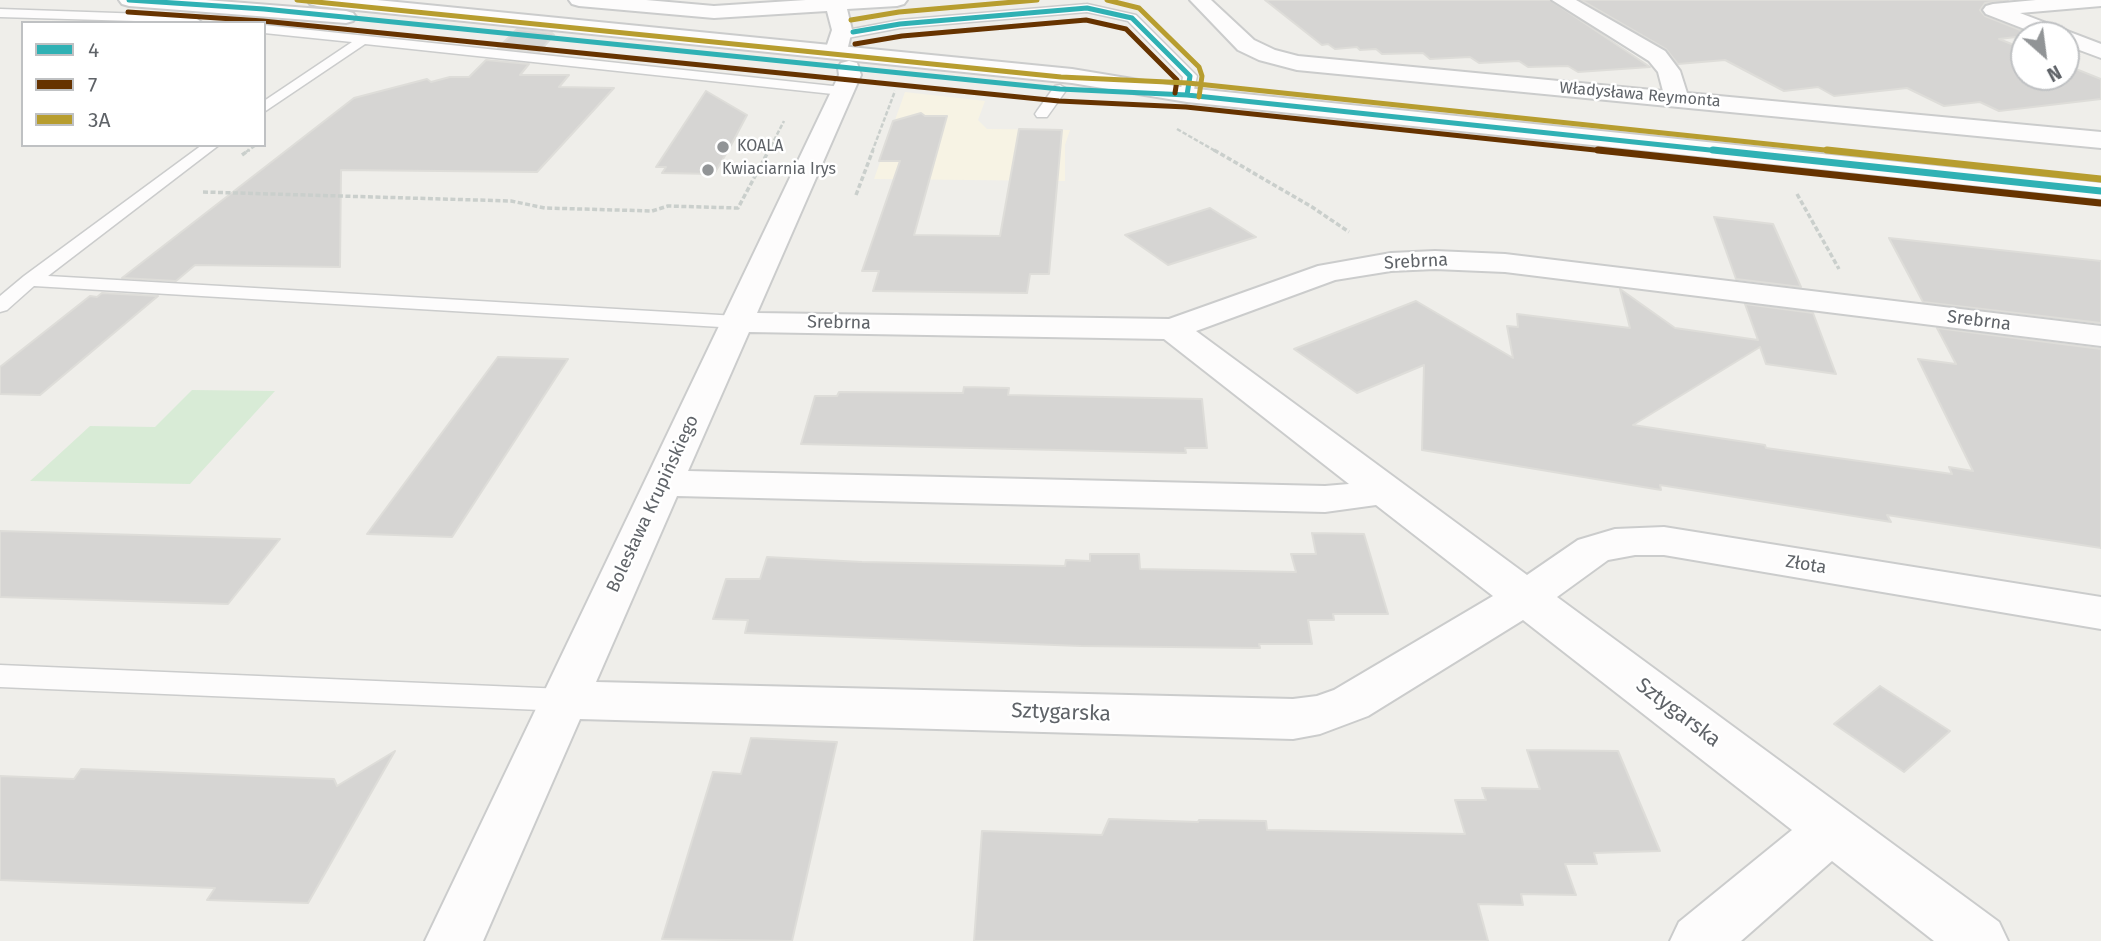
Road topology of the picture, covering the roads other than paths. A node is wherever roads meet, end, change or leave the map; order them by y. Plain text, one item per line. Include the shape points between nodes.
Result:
1 (130, 0) edge
2 (317, 0) edge
3 (579, 0) edge
4 (897, 0) edge
5 (1200, 0) edge
6 (1562, 0) edge
7 (1968, 0) edge
8 (2101, 1) edge
9 (835, 2) edge
10 (1993, 10) junction
11 (0, 13) edge
12 (176, 21) edge
13 (2022, 21) edge
14 (266, 30) edge
15 (359, 43) dead end
16 (2080, 43) edge
17 (2101, 51) edge
18 (842, 61) junction
19 (1060, 89) junction
20 (1188, 95) junction
21 (1676, 98) junction
22 (266, 107) edge
23 (1042, 114) dead end
24 (2101, 139) edge
25 (209, 147) edge
26 (2101, 191) edge
27 (30, 280) junction
28 (0, 306) edge
29 (737, 322) junction
30 (1172, 329) junction
31 (2101, 336) edge
32 (662, 483) junction
33 (1381, 489) junction
34 (1525, 598) junction
35 (2101, 613) edge
36 (0, 676) edge
37 (564, 700) junction
38 (1831, 829) junction
39 (454, 941) edge
40 (1699, 941) edge
41 (1979, 941) edge

1 - 18 street
2 - 18 street
3 - 9 street via 714,12
4 - 9 street
5 - 21 street, Władysława Reymonta via 1246,45 1297,63
6 - 21 street via 1657,56 1669,71
7 - 10 street
8 - 10 street
9 - 18 street
10 - 13 street
11 - 12 lane
14 - 18 lane via 803,86
15 - 22 lane
16 - 17 street
18 - 19 street
18 - 20 street via 1072,76
18 - 20 lane via 900,24 1087,8 1132,18 1190,76
18 - 29 street, Bolesława Krupińskiego
19 - 20 street
19 - 23 lane
20 - 26 street
21 - 24 street, Władysława Reymonta
25 - 27 lane
27 - 28 lane
27 - 29 lane
29 - 30 street, Srebrna
29 - 32 street, Bolesława Krupińskiego
30 - 31 street, Srebrna via 1310,278 1384,263 1435,260 1505,263
30 - 33 street, Sztygarska
32 - 33 street via 1325,499
32 - 37 street, Bolesława Krupińskiego
33 - 34 street, Sztygarska
34 - 35 street, Złota via 1598,548 1649,540
34 - 37 street, Sztygarska via 1351,703 1293,719
34 - 38 street, Sztygarska
36 - 37 lane
37 - 39 street, Bolesława Krupińskiego
38 - 40 street
38 - 41 street, Sztygarska

